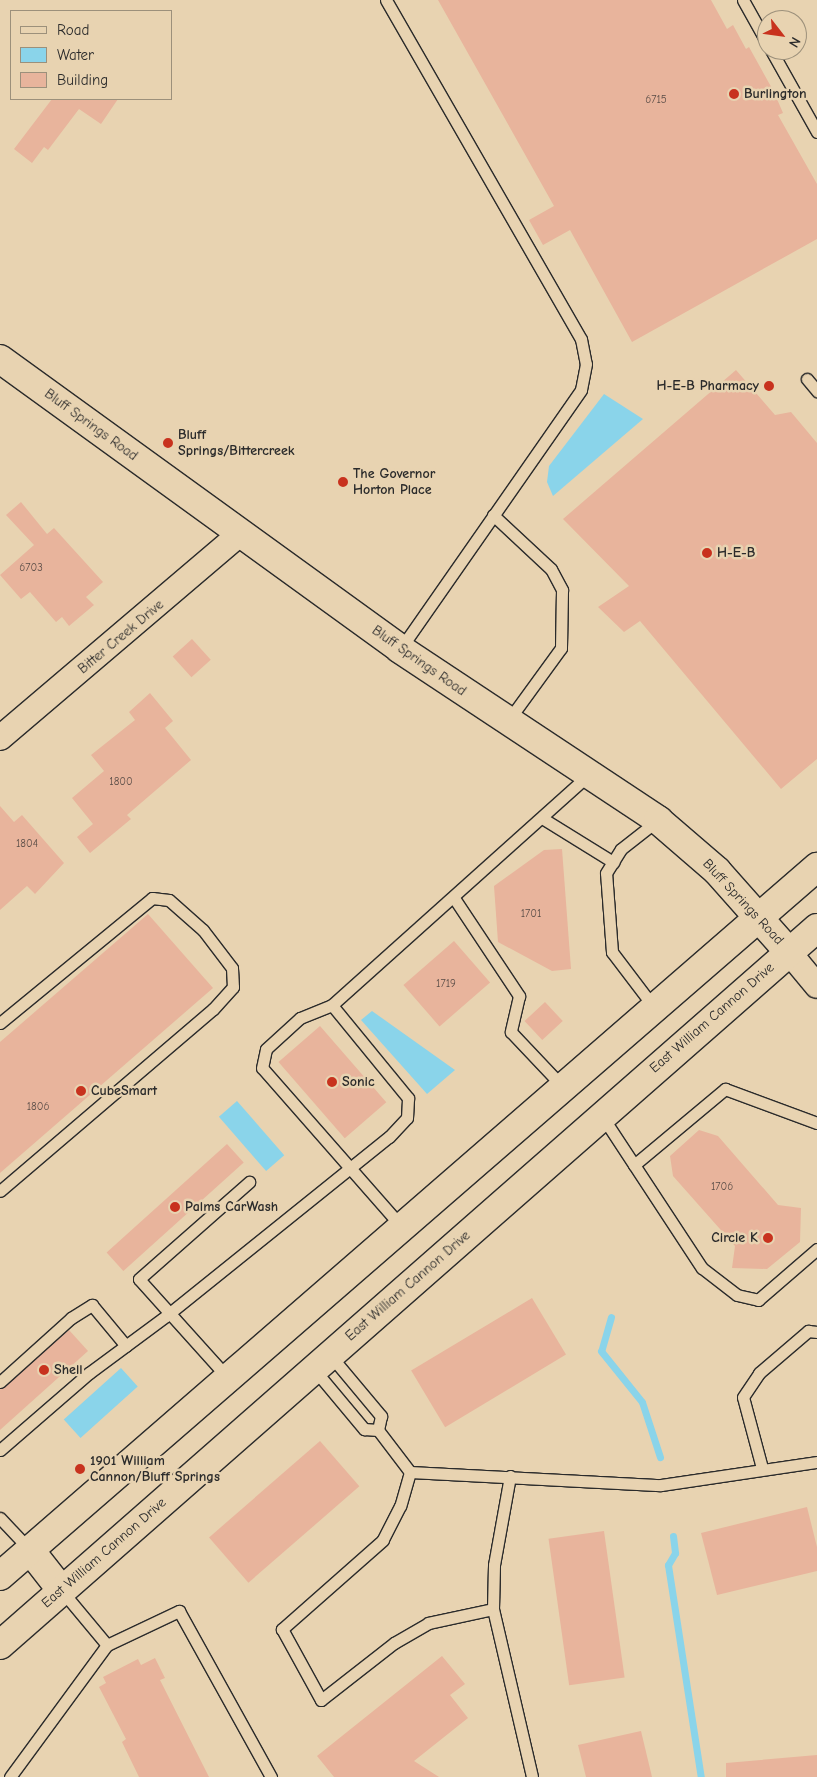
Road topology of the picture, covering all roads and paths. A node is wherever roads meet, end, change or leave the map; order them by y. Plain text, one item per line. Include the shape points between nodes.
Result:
1 (386, 0) edge
2 (743, 0) edge
3 (757, 25) edge
4 (777, 60) edge
5 (817, 132) edge
6 (0, 359) edge
7 (808, 379) dead end
8 (817, 391) edge
9 (493, 515) junction
10 (240, 534) junction
11 (400, 648) junction
12 (508, 722) junction
13 (0, 738) edge
14 (590, 774) junction
15 (542, 818) junction
16 (658, 820) junction
17 (613, 862) junction
18 (817, 867) edge
19 (454, 898) junction
20 (758, 915) junction
21 (817, 928) edge
22 (788, 951) junction
23 (817, 986) edge
24 (332, 1005) junction
25 (654, 1006) junction
26 (0, 1023) edge
27 (562, 1086) junction
28 (602, 1116) junction
29 (817, 1123) edge
30 (634, 1165) junction
31 (350, 1168) junction
32 (249, 1182) dead end
33 (0, 1191) edge
34 (401, 1226) junction
35 (817, 1249) edge
36 (171, 1312) junction
37 (817, 1332) edge
38 (126, 1346) junction
39 (321, 1361) junction
40 (228, 1378) junction
41 (0, 1382) edge
42 (378, 1430) junction
43 (0, 1450) edge
44 (817, 1462) edge
45 (762, 1468) junction
46 (410, 1472) junction
47 (510, 1476) junction
48 (0, 1518) edge
49 (30, 1550) junction
50 (0, 1576) edge
51 (62, 1591) junction
52 (493, 1609) junction
53 (0, 1645) edge
54 (107, 1645) junction
55 (10, 1777) edge
56 (271, 1777) edge
57 (532, 1777) edge

1 - 9 lane via 581,340 586,364 581,390
2 - 3 lane
4 - 5 lane
6 - 10 main road, Bluff Springs Road
7 - 8 lane
9 - 11 lane
9 - 12 lane via 551,569 562,590 561,648
10 - 11 main road, Bluff Springs Road
10 - 13 street, Bitter Creek Drive
11 - 12 main road, Bluff Springs Road
12 - 14 main road, Bluff Springs Road
14 - 15 lane
14 - 16 main road, Bluff Springs Road
15 - 17 lane
15 - 19 lane
16 - 17 lane via 621,849
16 - 20 main road, Bluff Springs Road via 717,871
17 - 25 lane via 606,873 612,952
18 - 20 main road
19 - 24 lane
19 - 27 lane via 518,996 511,1032
20 - 22 main road, Bluff Springs Road
20 - 25 main road
21 - 22 main road, East William Cannon Drive
22 - 23 street, Bluff Springs Road
22 - 28 main road, East William Cannon Drive
24 - 31 lane via 408,1098 407,1118
24 - 31 lane via 300,1018 266,1049 262,1068
25 - 27 main road
26 - 33 lane via 152,898 169,900 203,930 232,968 233,987 213,1009
27 - 34 main road
28 - 30 lane
28 - 39 main road, East William Cannon Drive
29 - 30 lane via 725,1089
30 - 35 lane via 702,1268 737,1296 758,1300
31 - 34 lane
31 - 36 lane
32 - 36 lane via 139,1279
34 - 40 main road
36 - 38 lane
36 - 40 lane
37 - 45 lane via 808,1331 759,1373 743,1397
38 - 41 lane via 92,1305 72,1318
38 - 43 lane
39 - 42 lane via 364,1429
39 - 42 lane via 381,1416
39 - 51 main road, East William Cannon Drive
40 - 49 main road
42 - 46 lane
44 - 45 lane
45 - 47 lane via 697,1482 661,1485
46 - 47 lane
46 - 52 lane via 400,1506 382,1540 282,1629 320,1700 394,1643 428,1622
47 - 52 lane via 494,1565
48 - 49 lane
49 - 50 main road
49 - 51 main road
51 - 53 main road, East William Cannon Drive
51 - 54 lane
52 - 57 lane
54 - 55 lane
54 - 56 lane via 179,1611

